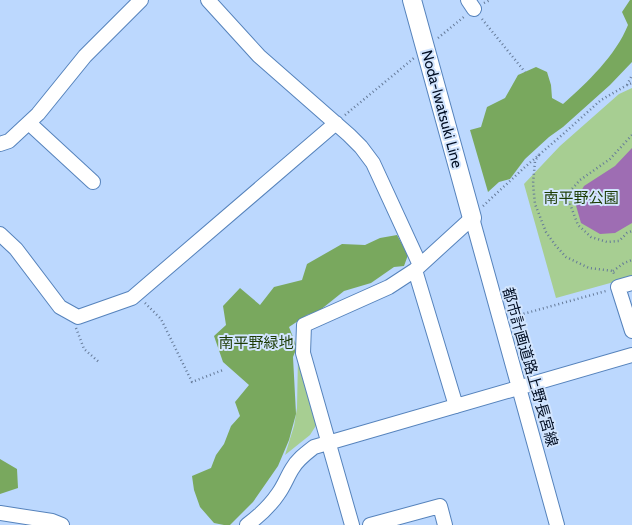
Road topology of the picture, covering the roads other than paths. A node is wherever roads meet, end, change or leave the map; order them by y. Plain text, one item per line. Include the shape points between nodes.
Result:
1 (141, 0) edge
2 (208, 0) edge
3 (412, 0) edge
4 (29, 123) junction
5 (336, 123) junction
6 (0, 144) edge
7 (93, 182) dead end
8 (472, 218) junction
9 (0, 234) edge
10 (418, 267) junction
11 (625, 285) edge
12 (632, 331) edge
13 (632, 355) edge
14 (519, 387) junction
15 (456, 406) junction
16 (329, 443) junction
17 (0, 513) edge
18 (254, 522) edge
19 (62, 525) edge
20 (352, 525) edge
21 (370, 525) edge
22 (445, 525) edge
23 (557, 525) edge

1 - 4 street via 85,56
2 - 5 street via 259,56
3 - 8 main road, Noda-Iwatsuki Line
4 - 6 street via 9,141
4 - 7 street
5 - 9 street via 132,298 78,318 60,307 16,249
5 - 10 street via 361,146 373,163
8 - 10 street
8 - 14 street, 都市計画道路上野長宮線
10 - 15 street
10 - 16 street via 389,287 304,325 303,353
11 - 12 street
13 - 14 street
14 - 15 street
14 - 23 street, 都市計画道路上野長宮線
15 - 16 street
16 - 18 street via 314,447 302,455 277,496
16 - 20 street
17 - 19 street via 52,521
21 - 22 street via 440,506

